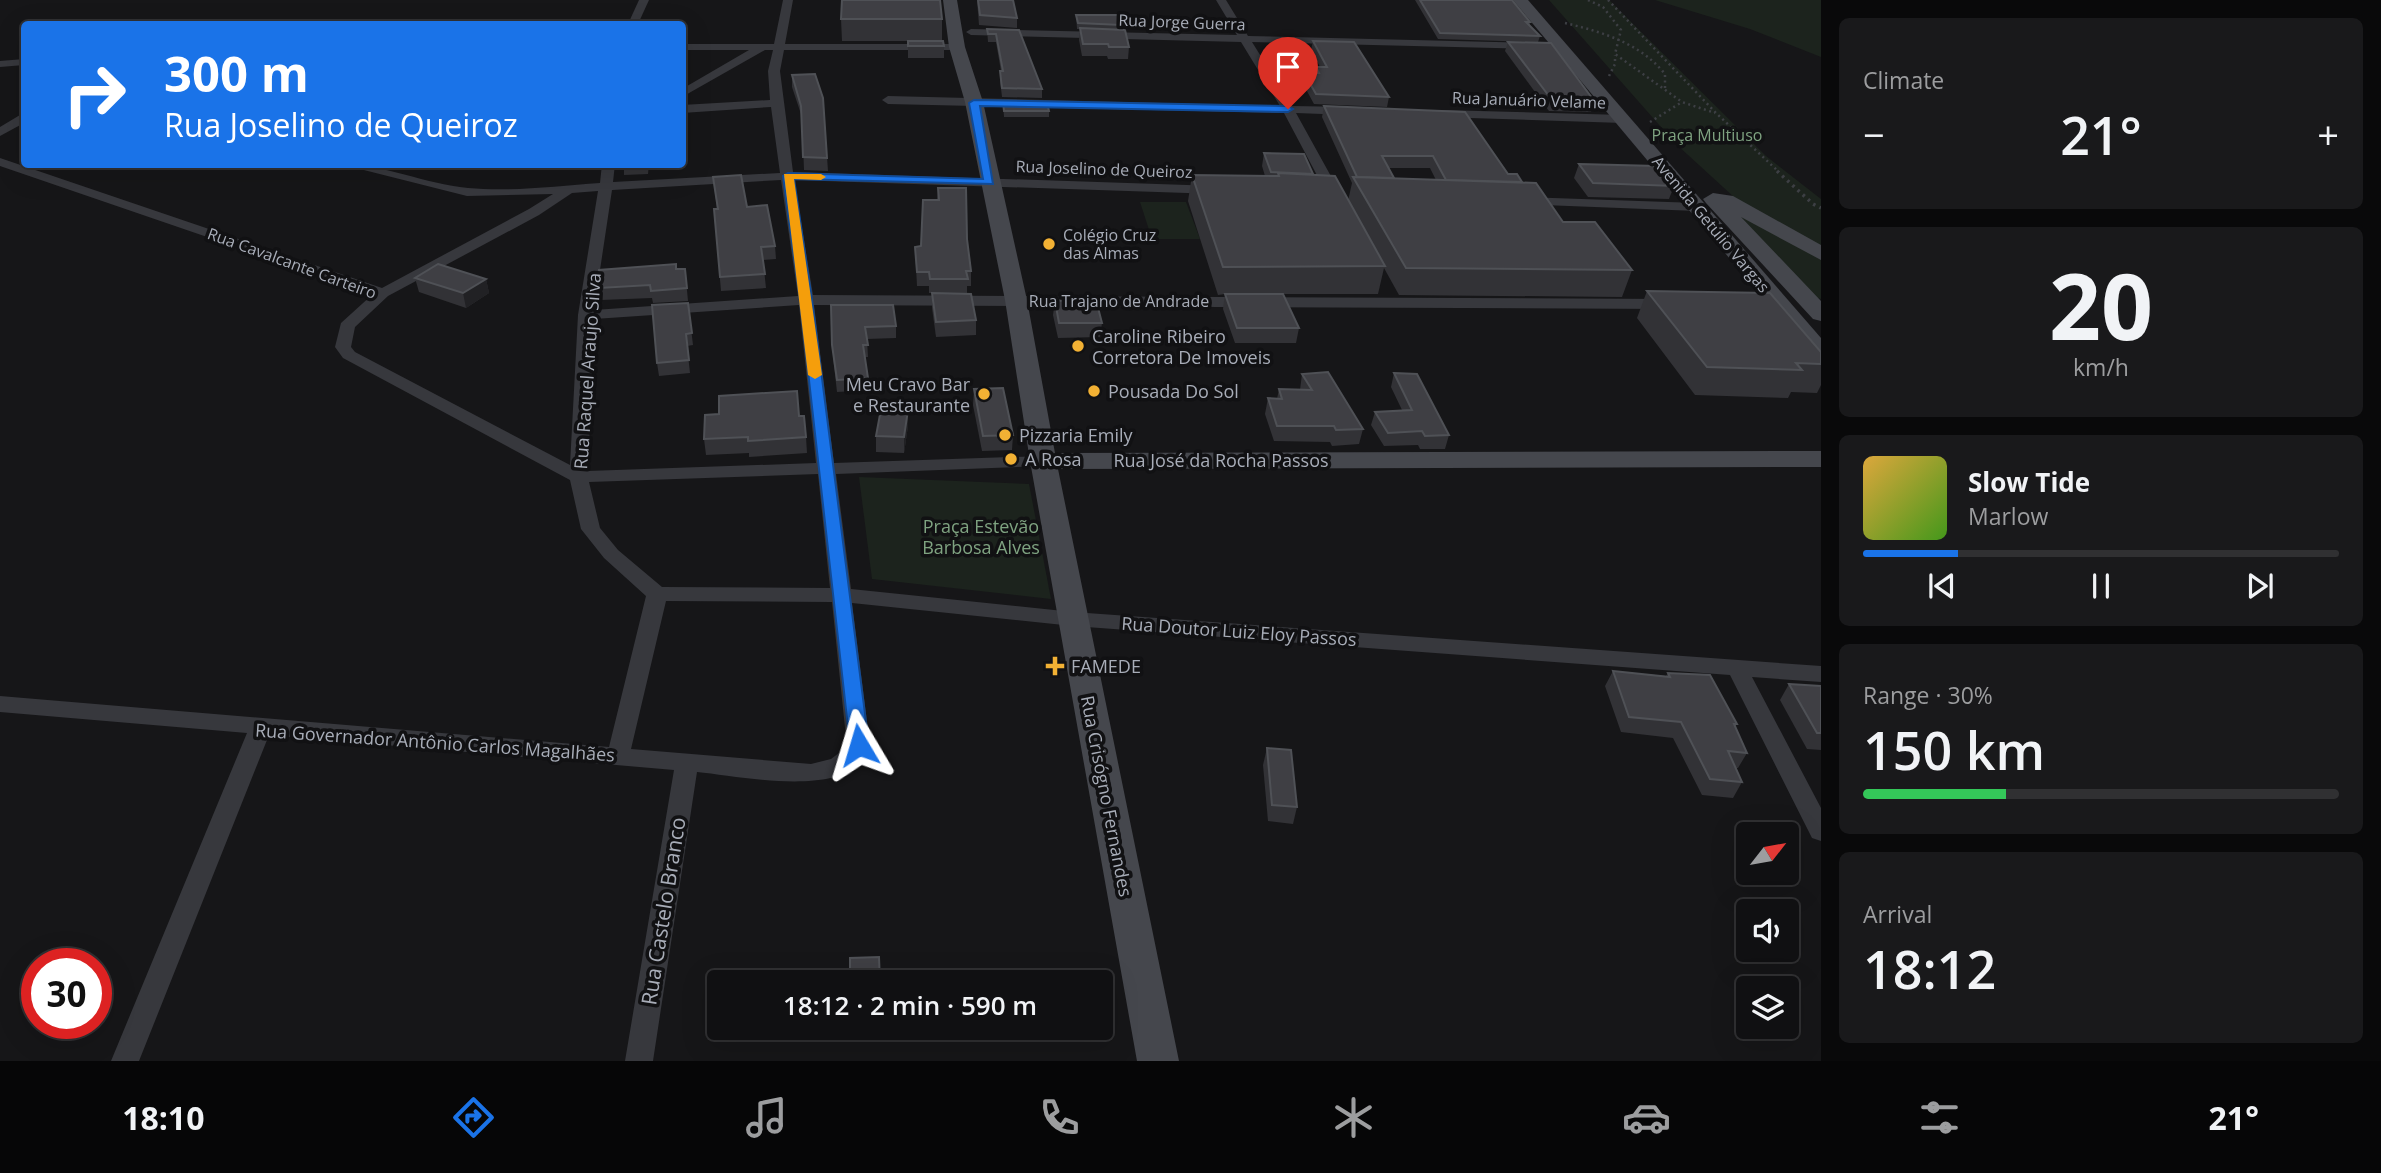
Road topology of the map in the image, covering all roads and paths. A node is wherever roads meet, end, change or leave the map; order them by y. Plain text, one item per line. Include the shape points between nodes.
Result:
1 (645, 0) edge
2 (788, 0) edge
3 (950, 0) edge
4 (964, 0) edge
5 (1221, 0) edge
6 (1520, 0) edge
7 (1536, 0) edge
8 (1588, 0) edge
9 (1608, 0) edge
10 (1554, 20) junction
11 (635, 21) edge
12 (971, 32) junction
13 (1244, 40) junction
14 (1619, 41) junction
15 (771, 46) junction
16 (686, 47) edge
17 (957, 47) junction
18 (1559, 47) junction
19 (1615, 54) junction
20 (21, 62) edge
21 (0, 64) edge
22 (967, 77) junction
23 (1606, 78) junction
24 (1665, 90) junction
25 (686, 91) edge
26 (888, 100) dead end
27 (1682, 102) junction
28 (777, 103) junction
29 (974, 103) junction
30 (686, 109) edge
31 (1288, 109) junction
32 (1358, 111) edge
33 (1427, 113) edge
34 (1716, 113) junction
35 (1623, 119) junction
36 (21, 120) edge
37 (1646, 124) junction
38 (0, 132) edge
39 (0, 162) edge
40 (363, 168) edge
41 (608, 168) edge
42 (788, 176) junction
43 (989, 182) junction
44 (1699, 185) junction
45 (605, 187) junction
46 (567, 191) junction
47 (1237, 191) edge
48 (1336, 197) edge
49 (1502, 200) edge
50 (1697, 207) junction
51 (1821, 208) edge
52 (1821, 254) edge
53 (383, 293) junction
54 (806, 300) junction
55 (1016, 300) junction
56 (1682, 304) edge
57 (1772, 304) junction
58 (1819, 308) edge
59 (586, 315) junction
60 (1821, 353) edge
61 (1821, 459) edge
62 (1043, 461) junction
63 (826, 467) junction
64 (579, 477) junction
65 (657, 594) junction
66 (841, 595) junction
67 (1073, 619) junction
68 (1736, 666) junction
69 (1821, 674) edge
70 (0, 704) edge
71 (261, 728) junction
72 (618, 756) junction
73 (687, 762) junction
74 (1821, 831) edge
75 (125, 1061) edge
76 (639, 1061) edge
77 (1158, 1061) edge

1 - 11 street
2 - 15 street
3 - 17 main road, Rua Crisógno Fernandes
4 - 12 main road, Rua Crisógno Fernandes
5 - 13 street
6 - 18 main road, Avenida Getúlio Vargas
7 - 10 main road, Avenida Getúlio Vargas
8 - 14 path via 1614,19 1621,30
9 - 34 path
10 - 14 path
10 - 23 main road, Avenida Getúlio Vargas
12 - 13 street, Rua Jorge Guerra
12 - 22 main road, Rua Crisógno Fernandes via 973,59
13 - 18 street, Rua Jorge Guerra
13 - 31 street
14 - 19 path
14 - 24 path via 1658,63 1665,74
15 - 16 street
15 - 17 street
15 - 25 street via 732,62
15 - 28 street
17 - 22 main road, Rua Crisógno Fernandes
18 - 35 main road, Avenida Getúlio Vargas
19 - 23 path via 1615,64
19 - 24 path
20 - 21 street
22 - 29 main road, Rua Crisógno Fernandes
23 - 37 main road, Avenida Getúlio Vargas
24 - 27 path
26 - 29 street
27 - 34 path
27 - 37 path
28 - 30 street
28 - 42 street
29 - 31 street
29 - 43 main road, Rua Crisógno Fernandes
31 - 32 street
31 - 48 street
33 - 35 street, Rua Januário Velame
34 - 51 path
35 - 50 main road, Avenida Getúlio Vargas
36 - 38 street
37 - 44 main road, Avenida Getúlio Vargas
39 - 53 street, Rua Cavalcante Carteiro
40 - 46 street, Rua Joselino de Queiroz via 467,192
41 - 45 street, Rua Raquel Araujo Silva
42 - 43 street, Rua Joselino de Queiroz
42 - 45 street, Rua Joselino de Queiroz
42 - 54 street
43 - 47 street, Rua Joselino de Queiroz
43 - 55 main road, Rua Crisógno Fernandes
44 - 52 main road
44 - 58 main road, Avenida Getúlio Vargas
45 - 46 street, Rua Joselino de Queiroz
45 - 59 street, Rua Raquel Araujo Silva
46 - 53 street
49 - 50 street
50 - 57 main road, Avenida Getúlio Vargas
53 - 64 street, Rua Cavalcante Carteiro via 347,326 343,347 349,355
54 - 55 street, Rua Trajano de Andrade
54 - 59 street, Rua Trajano de Andrade
54 - 63 street
55 - 56 street, Rua Trajano de Andrade via 1389,297
55 - 62 main road, Rua Crisógno Fernandes
57 - 58 main road
57 - 60 main road, Avenida Getúlio Vargas
59 - 64 street, Rua Raquel Araujo Silva
61 - 62 main road, Rua José da Rocha Passos
62 - 63 street, Rua José da Rocha Passos
62 - 67 main road, Rua Crisógno Fernandes
63 - 64 street, Rua José da Rocha Passos
63 - 66 street
64 - 65 street, Rua Raquel Araujo Silva via 591,529 611,554
65 - 66 street, Rua Doutor Luiz Eloy Passos
65 - 72 street
66 - 67 street, Rua Doutor Luiz Eloy Passos
66 - 73 street, Rua Governador Antônio Carlos Magalhães via 859,745 856,754 836,767 811,773
67 - 68 street, Rua Doutor Luiz Eloy Passos
67 - 77 main road, Rua Crisógno Fernandes
68 - 69 street, Rua Doutor Luiz Eloy Passos
68 - 74 street
70 - 71 street, Rua Governador Antônio Carlos Magalhães
71 - 72 street, Rua Governador Antônio Carlos Magalhães
71 - 75 street
72 - 73 street, Rua Governador Antônio Carlos Magalhães
73 - 76 street, Rua Castelo Branco

